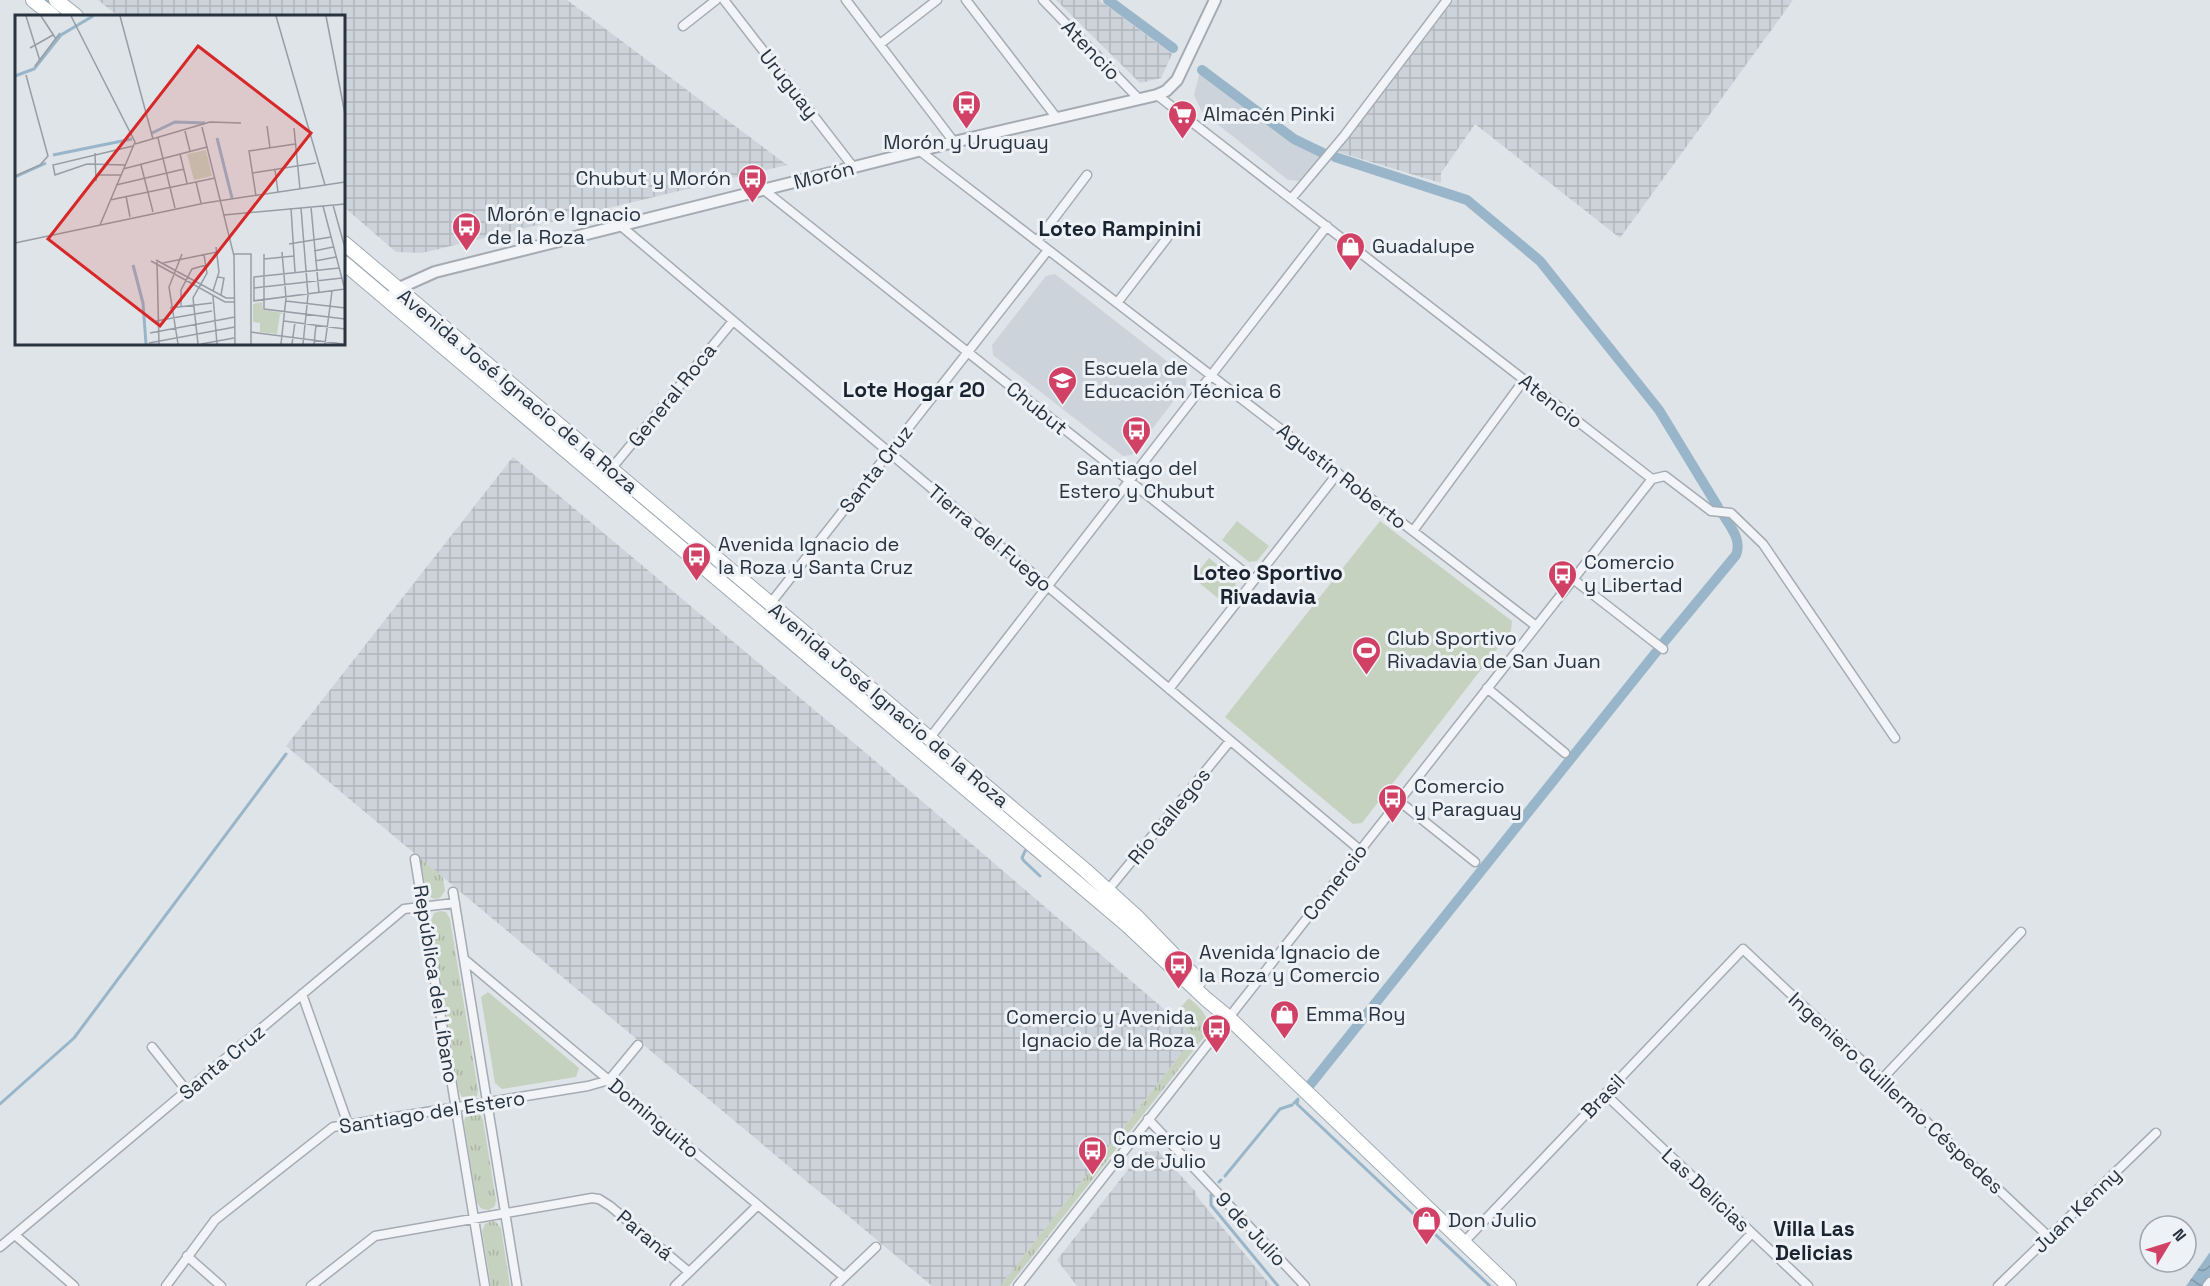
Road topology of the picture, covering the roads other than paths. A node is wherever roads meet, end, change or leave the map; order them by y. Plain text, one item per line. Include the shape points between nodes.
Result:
1 (33, 0) edge
2 (56, 0) edge
3 (716, 0) edge
4 (724, 0) edge
5 (846, 0) edge
6 (937, 0) edge
7 (966, 0) edge
8 (1043, 0) edge
9 (1215, 0) edge
10 (1447, 0) edge
11 (52, 15) edge
12 (75, 15) edge
13 (683, 26) dead end
14 (879, 44) junction
15 (1157, 95) junction
16 (1139, 99) junction
17 (1056, 117) junction
18 (954, 142) junction
19 (920, 151) junction
20 (854, 168) junction
21 (1088, 175) dead end
22 (764, 190) junction
23 (1291, 199) junction
24 (621, 226) junction
25 (1327, 226) junction
26 (1167, 238) dead end
27 (1037, 241) junction
28 (345, 244) edge
29 (1048, 250) junction
30 (345, 263) edge
31 (397, 289) junction
32 (388, 300) junction
33 (1117, 303) junction
34 (733, 321) junction
35 (968, 352) junction
36 (1211, 375) junction
37 (1524, 380) junction
38 (889, 453) junction
39 (611, 469) junction
40 (1338, 473) junction
41 (1652, 479) junction
42 (1129, 481) junction
43 (1413, 531) junction
44 (1573, 579) junction
45 (1254, 580) junction
46 (1047, 586) junction
47 (770, 604) junction
48 (1536, 626) junction
49 (1663, 649) dead end
50 (1487, 688) junction
51 (1169, 689) junction
52 (1895, 738) dead end
53 (929, 739) junction
54 (1230, 741) junction
55 (1565, 753) dead end
56 (1399, 801) junction
57 (1360, 850) junction
58 (415, 859) dead end
59 (1475, 862) dead end
60 (1108, 890) junction
61 (453, 892) dead end
62 (455, 903) junction
63 (423, 907) junction
64 (2021, 932) dead end
65 (1743, 949) joint
66 (464, 958) junction
67 (302, 994) junction
68 (1229, 1018) junction
69 (638, 1045) dead end
70 (152, 1047) dead end
71 (609, 1080) junction
72 (1882, 1080) junction
73 (187, 1091) junction
74 (1605, 1094) junction
75 (487, 1103) junction
76 (456, 1108) junction
77 (1148, 1119) junction
78 (348, 1124) junction
79 (2156, 1133) dead end
80 (758, 1205) junction
81 (505, 1214) junction
82 (474, 1219) junction
83 (1752, 1233) junction
84 (15, 1235) junction
85 (2049, 1237) junction
86 (1463, 1243) junction
87 (0, 1247) edge
88 (876, 1247) dead end
89 (187, 1256) junction
90 (689, 1272) junction
91 (844, 1277) junction
92 (74, 1286) edge
93 (166, 1286) edge
94 (221, 1286) edge
95 (310, 1286) edge
96 (485, 1286) edge
97 (517, 1286) edge
98 (675, 1286) edge
99 (835, 1286) edge
100 (1018, 1286) edge
101 (1305, 1286) edge
102 (1509, 1286) edge
103 (1702, 1286) edge
104 (1808, 1286) edge
105 (1998, 1286) edge

1 - 11 main road
2 - 12 main road
3 - 13 street
4 - 20 street, Uruguay
5 - 14 street
6 - 14 street
7 - 17 street
8 - 16 street, Atencio
9 - 15 street, Morón via 1177,80
10 - 23 street
14 - 18 street
15 - 16 street, Morón
15 - 23 street, Atencio
16 - 17 street, Morón
17 - 18 street, Morón
18 - 19 street, Morón
19 - 20 street, Morón
19 - 27 street, Agustín Roberto
20 - 22 street, Morón
21 - 27 street
22 - 24 street, Morón
22 - 35 street, Chubut
23 - 25 street, Atencio
24 - 31 street, Morón via 435,273
24 - 34 street, Tierra del Fuego
25 - 36 street
25 - 37 street, Atencio
26 - 33 street
27 - 29 street, Agustín Roberto
28 - 31 main road, Avenida José Ignacio de la Roza
29 - 33 street, Agustín Roberto
29 - 35 street, Santa Cruz
30 - 32 main road, Avenida José Ignacio de la Roza
31 - 32 street, Morón
31 - 39 main road, Avenida José Ignacio de la Roza
32 - 68 main road, Avenida José Ignacio de la Roza via 1102,904
33 - 36 street, Agustín Roberto
34 - 38 street, Tierra del Fuego
34 - 39 street, General Roca
35 - 38 street, Santa Cruz
35 - 42 street, Chubut
36 - 40 street, Agustín Roberto
36 - 42 street
37 - 41 street, Atencio
37 - 43 street
38 - 46 street, Tierra del Fuego
38 - 47 street, Santa Cruz
39 - 47 main road, Avenida José Ignacio de la Roza
40 - 43 street, Agustín Roberto
40 - 45 street
41 - 44 street, Comercio
41 - 52 street, Atencio via 1665,476 1711,511 1731,513 1763,544
42 - 45 street, Chubut
42 - 46 street
43 - 48 street, Agustín Roberto
44 - 48 street, Comercio
44 - 49 street
45 - 51 street
46 - 51 street, Tierra del Fuego
46 - 53 street
47 - 53 main road, Avenida José Ignacio de la Roza
48 - 50 street, Comercio
50 - 55 street
50 - 56 street, Comercio
51 - 54 street, Tierra del Fuego
53 - 60 main road, Avenida José Ignacio de la Roza
54 - 57 street, Tierra del Fuego
54 - 60 street, Río Gallegos
56 - 57 street, Comercio
56 - 59 street
57 - 68 street, Comercio
58 - 63 street, República del Líbano
60 - 68 main road, Avenida José Ignacio de la Roza via 1203,984
61 - 62 street, República del Líbano
62 - 63 street, Santa Cruz
62 - 66 street, República del Líbano
63 - 67 street, Santa Cruz via 404,909
63 - 76 street, República del Líbano
64 - 72 street
65 - 72 street, Ingeniero Guillermo Céspedes
65 - 74 street, Brasil
66 - 71 street, Dominguito
66 - 75 street, República del Líbano
67 - 73 street, Santa Cruz
67 - 78 street
68 - 77 street, Comercio
68 - 86 main road, Avenida José Ignacio de la Roza
69 - 71 street
70 - 73 street
71 - 75 street, Santiago del Estero
71 - 80 street, Dominguito
72 - 85 street, Ingeniero Guillermo Céspedes
73 - 84 street, Santa Cruz
74 - 83 street, Las Delicias
74 - 86 street, Brasil
75 - 76 street, Santiago del Estero
75 - 81 street, República del Líbano
76 - 78 street, Santiago del Estero
76 - 82 street, República del Líbano
77 - 100 street, Comercio
77 - 101 street, 9 de Julio
78 - 89 street, Santiago del Estero via 328,1130 219,1216
79 - 85 street, Juan Kenny
80 - 90 street
80 - 91 street, Dominguito
81 - 82 street
81 - 90 street, Paraná via 599,1199
81 - 97 street, República del Líbano
82 - 95 street via 375,1236
82 - 96 street, República del Líbano
83 - 103 street
83 - 104 street, Las Delicias
84 - 87 street, Santa Cruz
84 - 92 street
85 - 105 street, Juan Kenny
86 - 102 main road, Avenida José Ignacio de la Roza
88 - 91 street
89 - 93 street, Santiago del Estero
89 - 94 street
90 - 98 street
91 - 99 street

